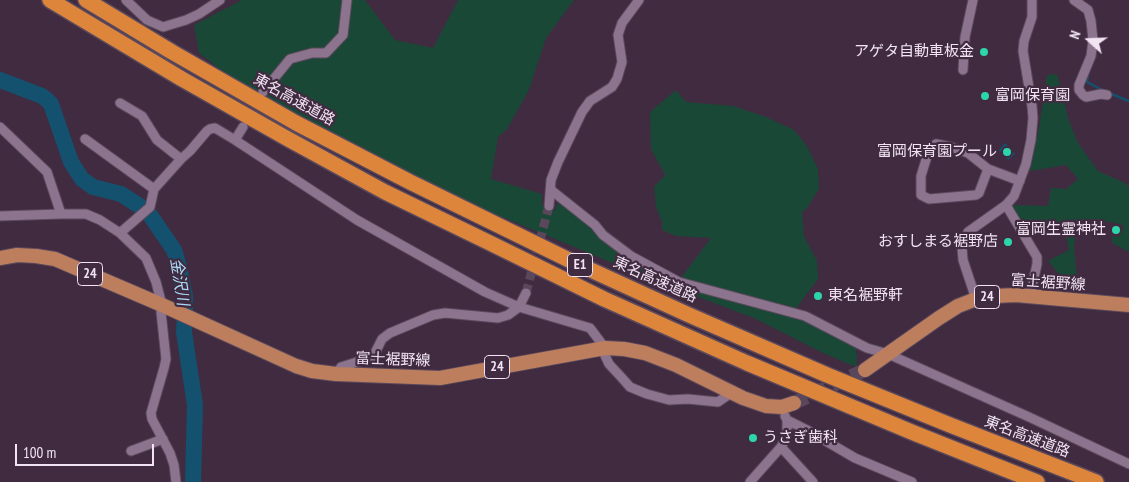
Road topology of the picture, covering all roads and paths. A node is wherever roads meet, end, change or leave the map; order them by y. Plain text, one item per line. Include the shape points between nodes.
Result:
1 (50, 0) edge
2 (86, 0) edge
3 (126, 0) edge
4 (220, 0) edge
5 (347, 0) edge
6 (639, 0) edge
7 (973, 0) edge
8 (1032, 0) edge
9 (1074, 0) edge
10 (963, 70) dead end
11 (263, 92) dead end
12 (1107, 95) dead end
13 (120, 103) dead end
14 (0, 127) edge
15 (243, 127) dead end
16 (85, 139) dead end
17 (235, 140) junction
18 (181, 159) junction
19 (988, 169) junction
20 (1020, 181) junction
21 (154, 189) junction
22 (551, 190) junction
23 (1006, 205) junction
24 (549, 206) tunnel mouth
25 (61, 214) junction
26 (0, 216) edge
27 (120, 233) junction
28 (0, 258) edge
29 (526, 293) tunnel mouth
30 (1030, 297) junction
31 (976, 299) junction
32 (1129, 304) edge
33 (162, 305) junction
34 (519, 307) junction
35 (604, 349) junction
36 (888, 354) junction
37 (865, 370) tunnel mouth
38 (336, 374) junction
39 (731, 393) junction
40 (788, 405) joint
41 (787, 420) junction
42 (163, 439) junction
43 (780, 447) junction
44 (130, 450) dead end
45 (1129, 464) edge
46 (176, 482) edge
47 (750, 482) edge
48 (813, 482) edge
49 (912, 482) edge
50 (1037, 482) edge
51 (1096, 482) edge

1 - 50 highway, E1 via 182,79 385,192 507,252 747,363
2 - 51 highway, 東名高速道路 / E1 via 296,123 570,260 835,378
3 - 4 street via 148,20 163,28 199,14
5 - 11 street via 343,35 326,53 290,59
6 - 22 street via 622,23 618,35 622,62 617,79 612,87 590,101 582,112 558,162
7 - 10 street via 965,37
8 - 20 street via 1032,17 1023,51 1033,118
9 - 12 street via 1088,10 1093,40 1079,90 1086,97
13 - 18 street via 142,116 157,140
14 - 25 street via 47,172
15 - 17 street
16 - 21 street
17 - 18 street via 210,128
17 - 34 street via 357,220 485,292
18 - 21 street
19 - 19 street via 968,153 936,144 928,150 921,176 921,195 929,199 976,195
19 - 20 street
20 - 23 street
21 - 27 street via 150,207
22 - 24 street
22 - 36 street via 631,256 680,282 805,316 868,348
23 - 30 street via 1037,257
23 - 31 street via 968,232 964,241 963,260
25 - 26 street
25 - 27 street via 86,214
27 - 33 street via 146,258
28 - 33 main road, 富士裾野線 / 24 via 17,255 55,259
29 - 34 street
30 - 31 main road, 富士裾野線 / 24 via 1016,295
30 - 32 main road, 富士裾野線 / 24
31 - 36 main road, 富士裾野線 / 24 via 945,314
33 - 38 main road, 富士裾野線 / 24 via 296,366
33 - 42 street via 166,359 151,414
34 - 35 street via 590,328
34 - 38 street via 498,318 445,313 433,315 390,333 382,339 373,357 341,367
35 - 38 main road, 富士裾野線 / 24 via 440,378
35 - 39 main road, 富士裾野線 / 24 via 624,348 645,353
35 - 39 street via 609,364 626,383 647,394 669,400 718,402
36 - 37 main road, 富士裾野線 / 24
36 - 45 street
39 - 40 main road, 富士裾野線 / 24 via 766,406
40 - 41 street
41 - 43 street via 787,433
41 - 49 street via 855,458
42 - 44 street
42 - 46 street via 174,466
43 - 47 street
43 - 48 street

